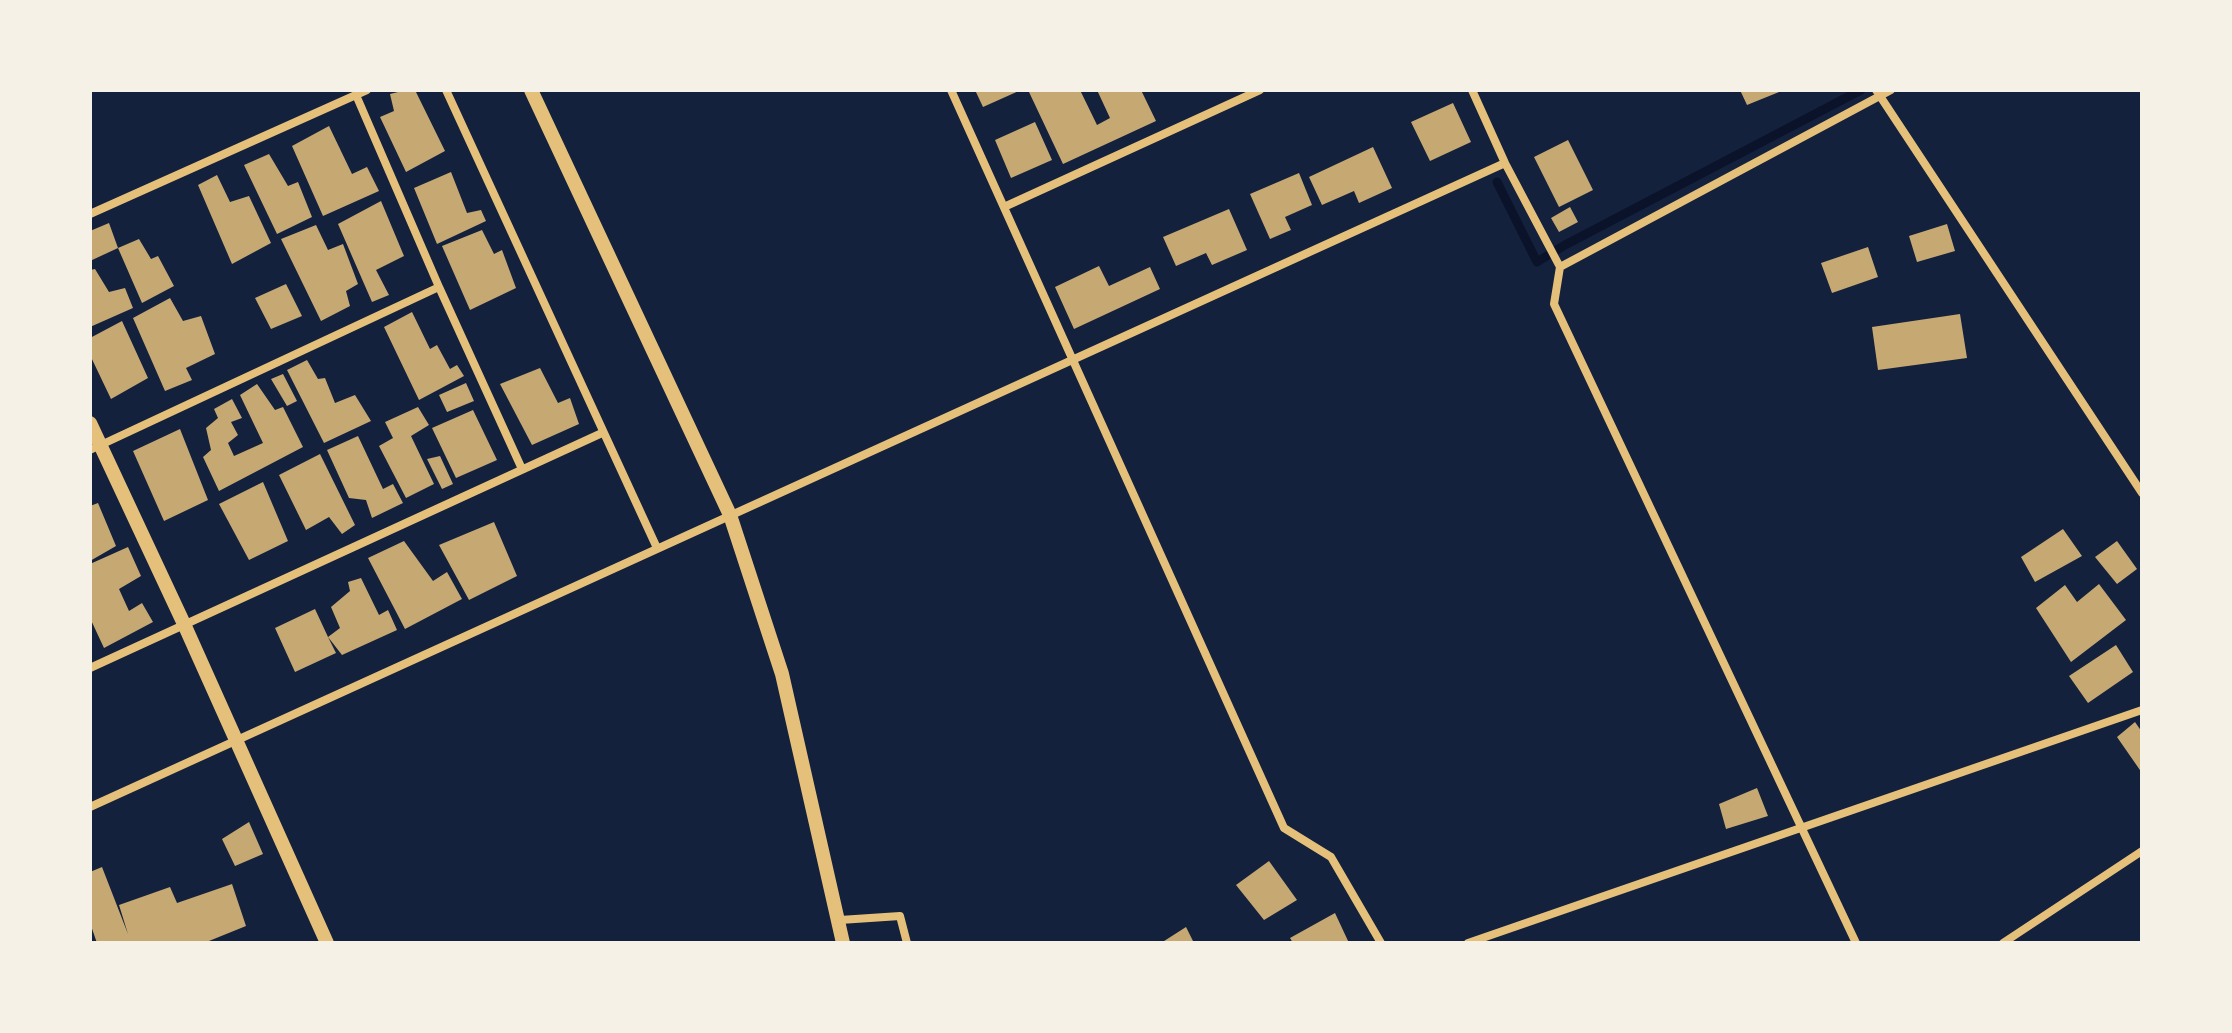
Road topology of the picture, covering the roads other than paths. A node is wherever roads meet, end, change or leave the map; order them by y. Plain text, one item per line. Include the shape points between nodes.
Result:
1 (367, 90) edge
2 (446, 90) edge
3 (531, 90) edge
4 (951, 90) edge
5 (1260, 90) edge
6 (1472, 90) edge
7 (1891, 90) edge
8 (1878, 93) edge
9 (356, 95) junction
10 (1505, 163) junction
11 (1004, 207) junction
12 (90, 214) edge
13 (1560, 267) junction
14 (439, 287) junction
15 (1071, 359) junction
16 (90, 423) edge
17 (602, 433) junction
18 (95, 448) edge
19 (522, 469) junction
20 (2142, 493) edge
21 (730, 515) junction
22 (657, 548) junction
23 (184, 624) junction
24 (90, 668) edge
25 (2142, 710) edge
26 (237, 741) junction
27 (90, 807) edge
28 (1801, 827) junction
29 (2142, 851) edge
30 (840, 920) junction
31 (1491, 939) edge
32 (327, 943) edge
33 (843, 943) edge
34 (907, 943) edge
35 (1381, 943) edge
36 (1468, 943) edge
37 (1856, 943) edge
38 (2003, 943) edge

1 - 9 street
2 - 17 street
3 - 21 street
4 - 11 street
5 - 11 street
6 - 10 street
7 - 8 street
8 - 13 street
8 - 20 street
9 - 12 street
9 - 14 street
10 - 13 street
10 - 15 street
11 - 15 street
13 - 28 street via 1554,304
14 - 18 street
14 - 19 street
15 - 21 street
15 - 35 street via 1284,828 1331,857
16 - 18 street
17 - 19 street
17 - 22 street
18 - 23 street
19 - 23 street
21 - 22 street
21 - 30 street via 782,674
22 - 26 street
23 - 24 street
23 - 26 street
25 - 28 street
26 - 27 street
26 - 32 street
28 - 31 street
28 - 37 street
29 - 38 street
30 - 33 street
30 - 34 street via 900,916
31 - 36 street

